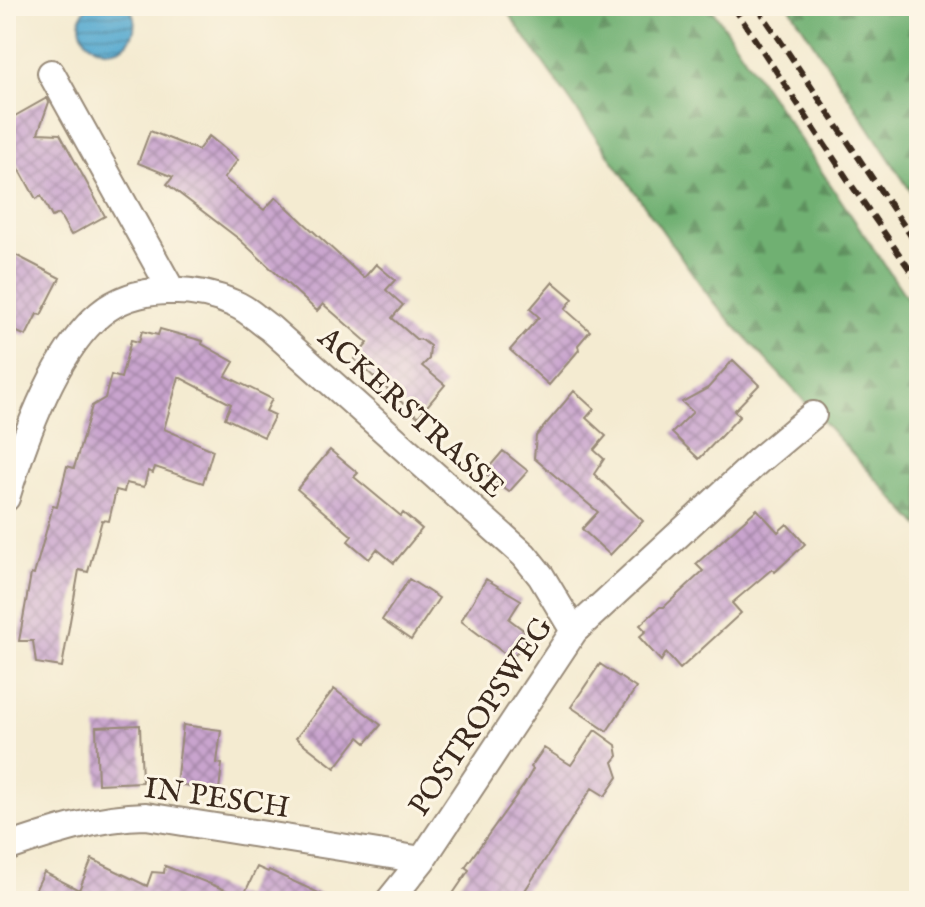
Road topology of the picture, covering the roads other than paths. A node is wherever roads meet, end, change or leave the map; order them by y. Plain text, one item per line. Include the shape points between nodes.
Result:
1 (51, 73) dead end
2 (172, 291) junction
3 (813, 415) dead end
4 (6, 498) edge
5 (574, 631) junction
6 (6, 848) edge
7 (422, 860) junction
8 (389, 901) edge

1 - 2 street
2 - 4 street, ACKERSTRASSE via 128,298 101,313 74,343 21,449
2 - 5 street, ACKERSTRASSE via 237,304 270,328 524,555
3 - 5 street, POSTROPSWEG
5 - 7 street, POSTROPSWEG
6 - 7 street, IN PESCH via 89,821 146,816
7 - 8 street, POSTROPSWEG

